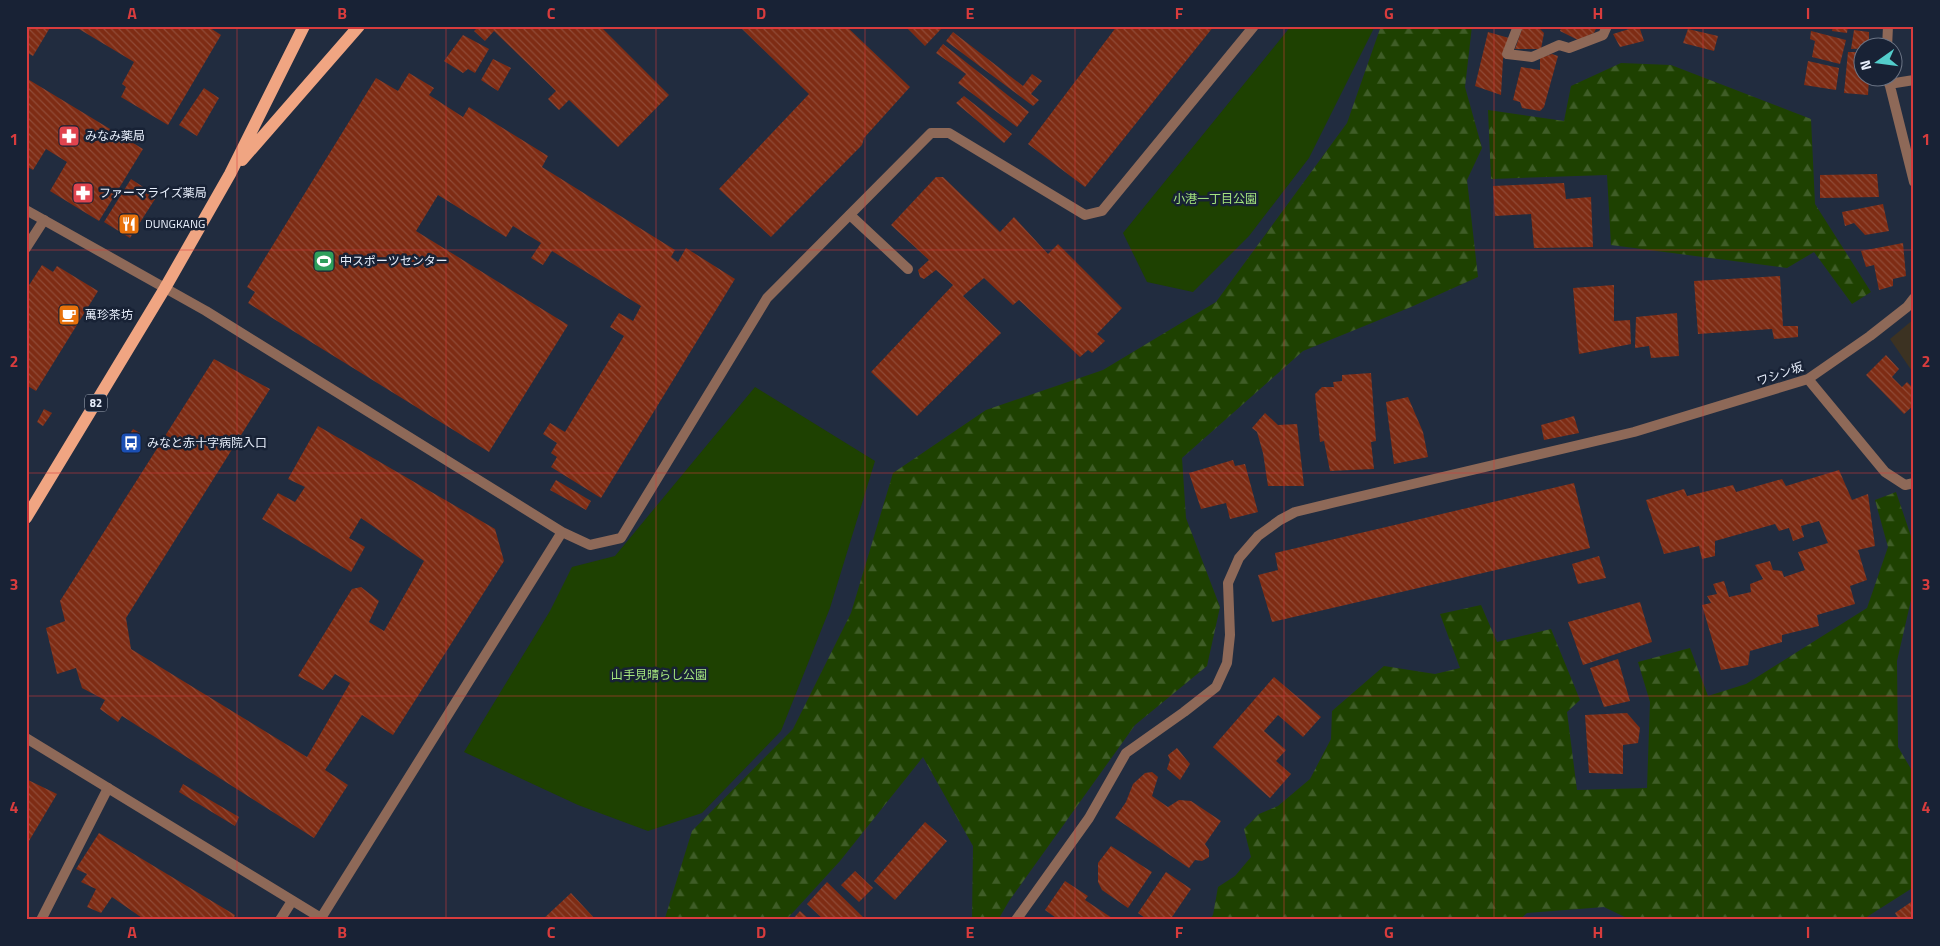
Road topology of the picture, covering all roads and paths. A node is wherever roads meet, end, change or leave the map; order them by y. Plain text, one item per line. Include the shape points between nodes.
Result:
1 (304, 26) edge
2 (359, 26) edge
3 (1254, 26) edge
4 (1518, 26) edge
5 (1607, 26) edge
6 (1890, 88) edge
7 (230, 174) junction
8 (1914, 182) edge
9 (26, 210) edge
10 (850, 215) junction
11 (44, 220) junction
12 (26, 248) edge
13 (908, 269) dead end
14 (165, 288) junction
15 (1914, 298) edge
16 (1808, 379) junction
17 (1914, 483) edge
18 (26, 518) edge
19 (562, 532) junction
20 (26, 738) edge
21 (108, 788) junction
22 (292, 901) junction
23 (41, 920) edge
24 (280, 920) edge
25 (1016, 920) edge

1 - 7 main road, 82
2 - 7 main road, 82
3 - 10 street via 1102,211 1085,214 949,133 931,133
4 - 5 street via 1507,54 1532,57 1559,45 1569,48 1603,35
6 - 8 street
7 - 14 main road, 82
9 - 11 street
10 - 13 street
10 - 19 street via 767,298 621,538 590,545
11 - 12 street
11 - 14 street
14 - 18 main road, 82
14 - 19 street
15 - 16 street, ワシン坂 via 1870,336
16 - 17 street via 1885,472 1906,485
16 - 25 street, ワシン坂 via 1634,432 1295,512 1280,520 1258,536 1239,558 1228,583 1230,636 1227,663 1216,687 1126,753 1089,818
19 - 22 street via 321,918
20 - 21 street
21 - 22 street
21 - 23 street
22 - 24 street

